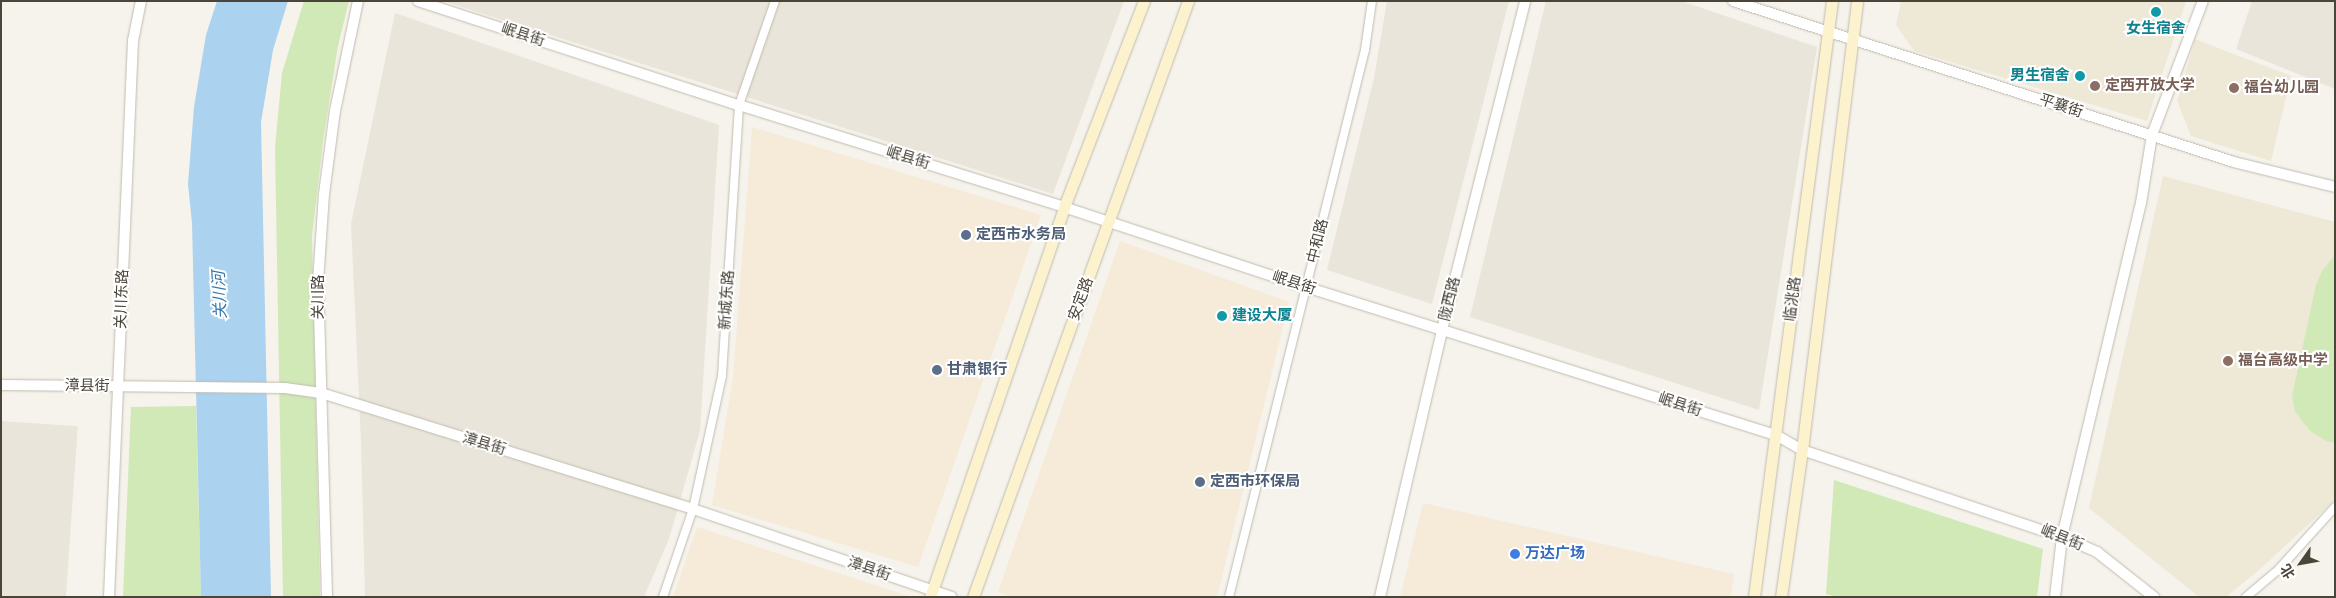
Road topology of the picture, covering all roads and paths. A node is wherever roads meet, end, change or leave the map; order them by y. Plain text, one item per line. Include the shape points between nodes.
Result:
1 (141, 1) edge
2 (358, 1) edge
3 (418, 1) edge
4 (775, 1) edge
5 (1144, 1) edge
6 (1188, 1) edge
7 (1372, 1) edge
8 (1524, 1) edge
9 (1733, 1) edge
10 (1832, 1) edge
11 (1857, 1) edge
12 (2203, 1) edge
13 (1826, 32) junction
14 (1851, 39) junction
15 (739, 105) junction
16 (2152, 136) junction
17 (2335, 187) edge
18 (1064, 207) junction
19 (1109, 222) junction
20 (1306, 287) junction
21 (1442, 330) junction
22 (1, 385) edge
23 (119, 386) junction
24 (321, 393) junction
25 (1776, 435) junction
26 (1802, 450) junction
27 (2335, 507) edge
28 (693, 510) junction
29 (2062, 537) junction
30 (931, 594) edge
31 (109, 597) edge
32 (327, 597) edge
33 (663, 597) edge
34 (951, 597) edge
35 (973, 597) edge
36 (1229, 597) edge
37 (1380, 597) edge
38 (1754, 597) edge
39 (1781, 597) edge
40 (2055, 597) edge
41 (2154, 597) edge
42 (2246, 597) edge

1 - 23 street, 关川东路 via 133,41
2 - 24 street, 关川路 via 335,111 324,194 318,282
3 - 15 street, 岷县街
4 - 15 street, 新城东路
5 - 18 main road
6 - 19 main road, 安定路
7 - 20 street, 中和路 via 1364,50
8 - 21 street, 陇西路
9 - 13 street, 平襄街
10 - 13 main road, 临洮路
11 - 14 main road, 临洮路
12 - 16 street
13 - 14 street, 平襄街
13 - 25 main road, 临洮路
14 - 16 street, 平襄街
14 - 26 main road, 临洮路
15 - 18 street, 岷县街
15 - 28 street, 新城东路 via 722,376
16 - 17 street, 平襄街 via 2234,162
16 - 29 street via 2141,203
18 - 19 street, 岷县街
18 - 30 main road
19 - 20 street, 岷县街
19 - 35 main road, 安定路
20 - 21 street, 岷县街
20 - 36 street, 中和路
21 - 25 street, 岷县街
21 - 37 street, 陇西路
22 - 23 street, 漳县街
23 - 24 street, 漳县街 via 285,388
23 - 31 street, 关川东路
24 - 28 street, 漳县街
24 - 32 street, 关川路
25 - 26 street, 岷县街
25 - 38 main road, 临洮路
26 - 29 street, 岷县街
26 - 39 main road, 临洮路
27 - 42 street via 2279,569
28 - 30 street, 漳县街
28 - 33 street, 新城东路
29 - 40 street
29 - 41 street, 岷县街 via 2097,552
30 - 34 street, 漳县街

